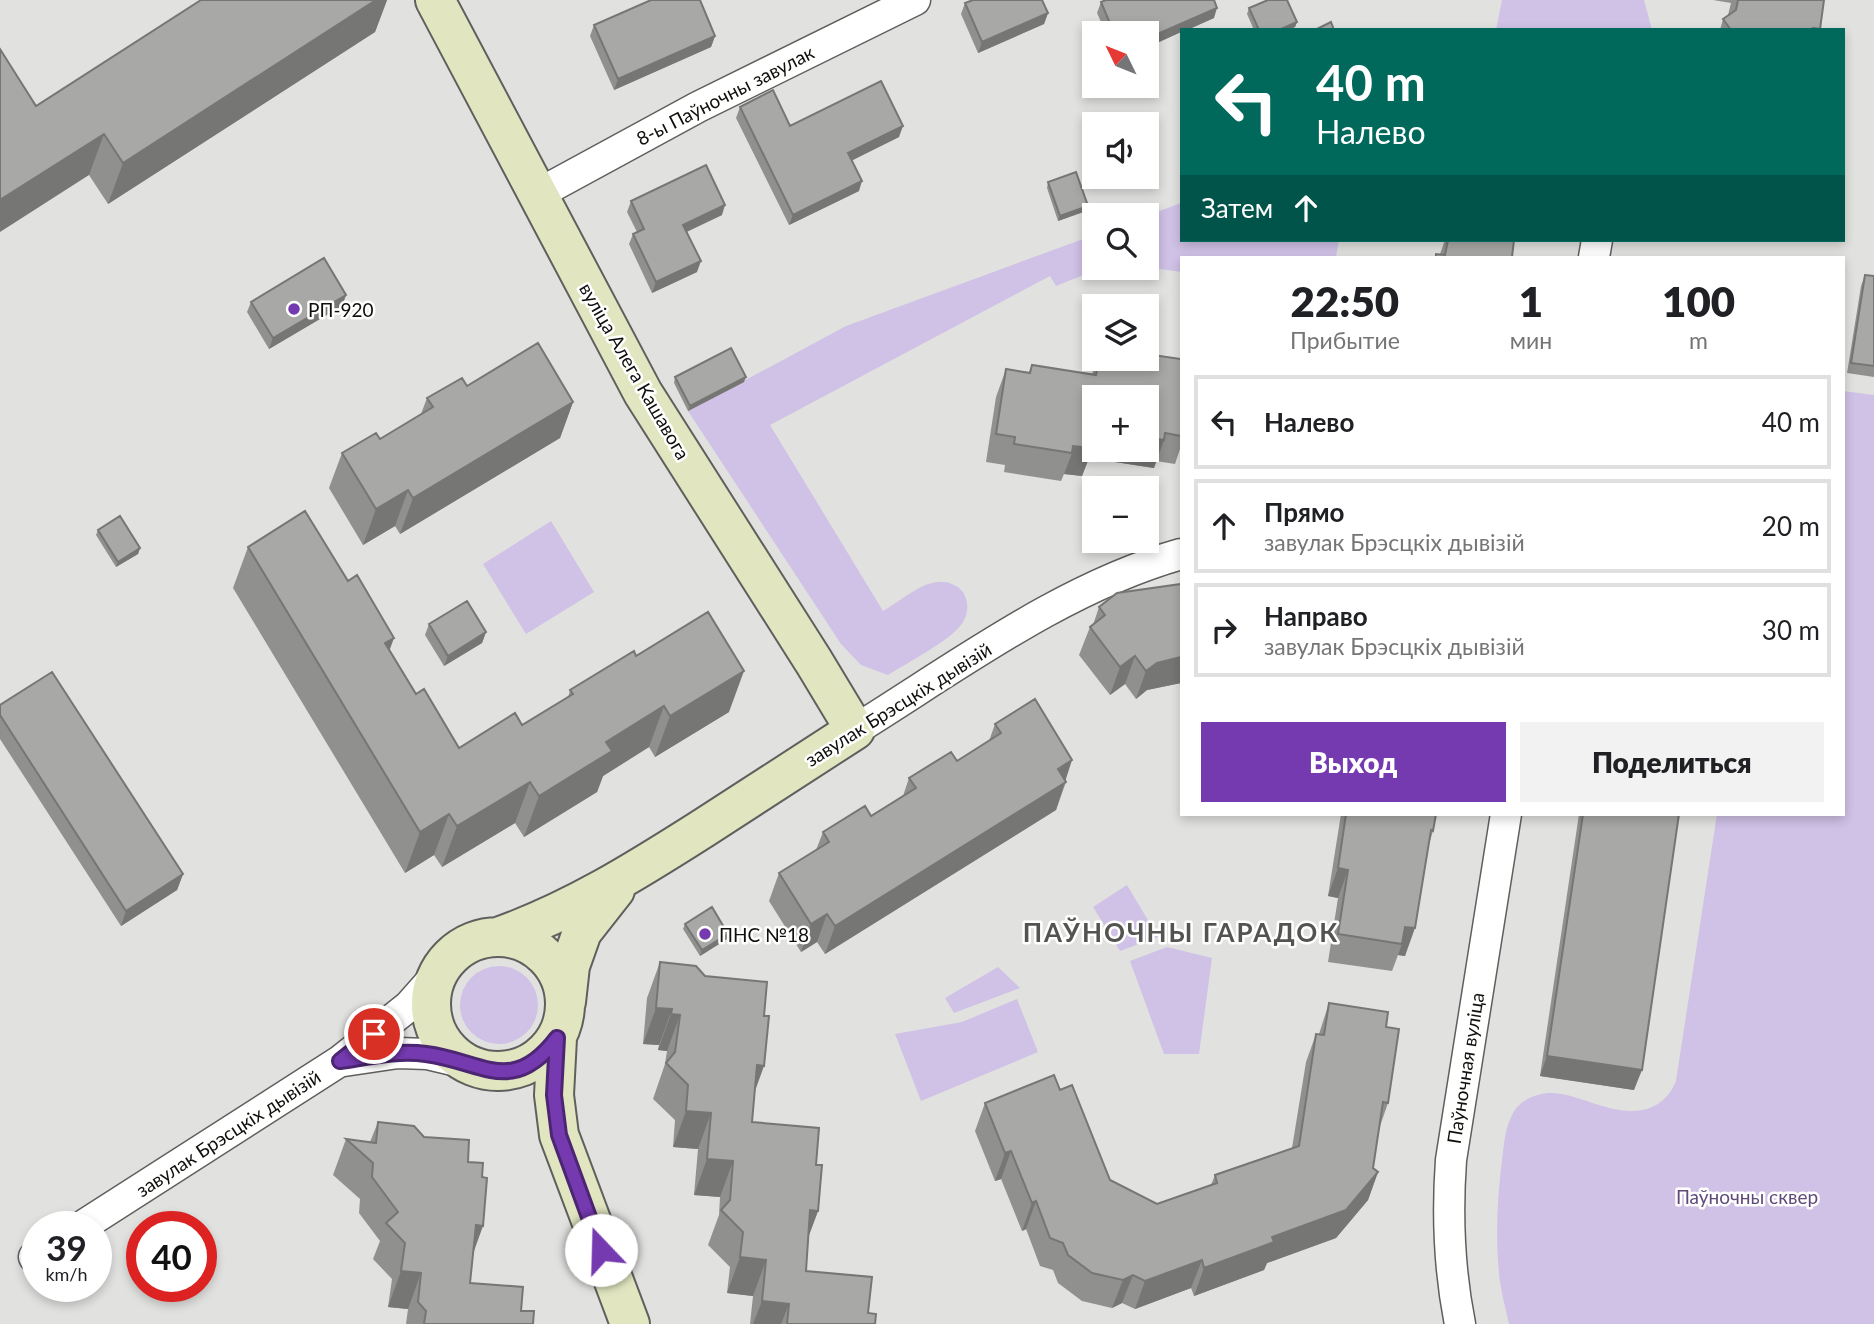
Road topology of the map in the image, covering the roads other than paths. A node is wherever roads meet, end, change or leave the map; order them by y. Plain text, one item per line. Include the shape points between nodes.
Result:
1 (435, 0) edge
2 (915, 0) edge
3 (538, 194) junction
4 (1180, 554) edge
5 (855, 730) junction
6 (1506, 816) edge
7 (627, 877) junction
8 (498, 937) junction
9 (440, 971) junction
10 (562, 1021) junction
11 (340, 1061) junction
12 (473, 1067) junction
13 (559, 1135) junction
14 (106, 1211) edge
15 (630, 1324) edge
16 (1460, 1324) edge

1 - 3 street, вуліца Алега Кашавога
2 - 3 street, 8-ы Паўночны завулак via 698,107
3 - 5 street, вуліца Алега Кашавога via 643,393
4 - 5 street, завулак Брэсцкіх дывізій via 1124,574 1050,610
5 - 7 street, завулак Брэсцкіх дывізій
6 - 16 street, Паўночная вуліца via 1451,1160 1449,1252
7 - 8 street, завулак Брэсцкіх дывізій via 584,901
7 - 10 street, завулак Брэсцкіх дывізій via 582,932 570,966
8 - 9 street via 464,946
8 - 10 street via 516,939 547,956 564,986
9 - 11 street, завулак Брэсцкіх дывізій via 409,1006
9 - 12 street via 430,1004 433,1022 451,1053
10 - 12 street via 546,1052 533,1063 498,1072
10 - 13 street, завулак Брэсцкіх дывізій via 554,1095
11 - 12 street, завулак Брэсцкіх дывізій via 427,1054
11 - 14 street, завулак Брэсцкіх дывізій
12 - 13 street, завулак Брэсцкіх дывізій via 510,1086
13 - 15 street, завулак Брэсцкіх дывізій

